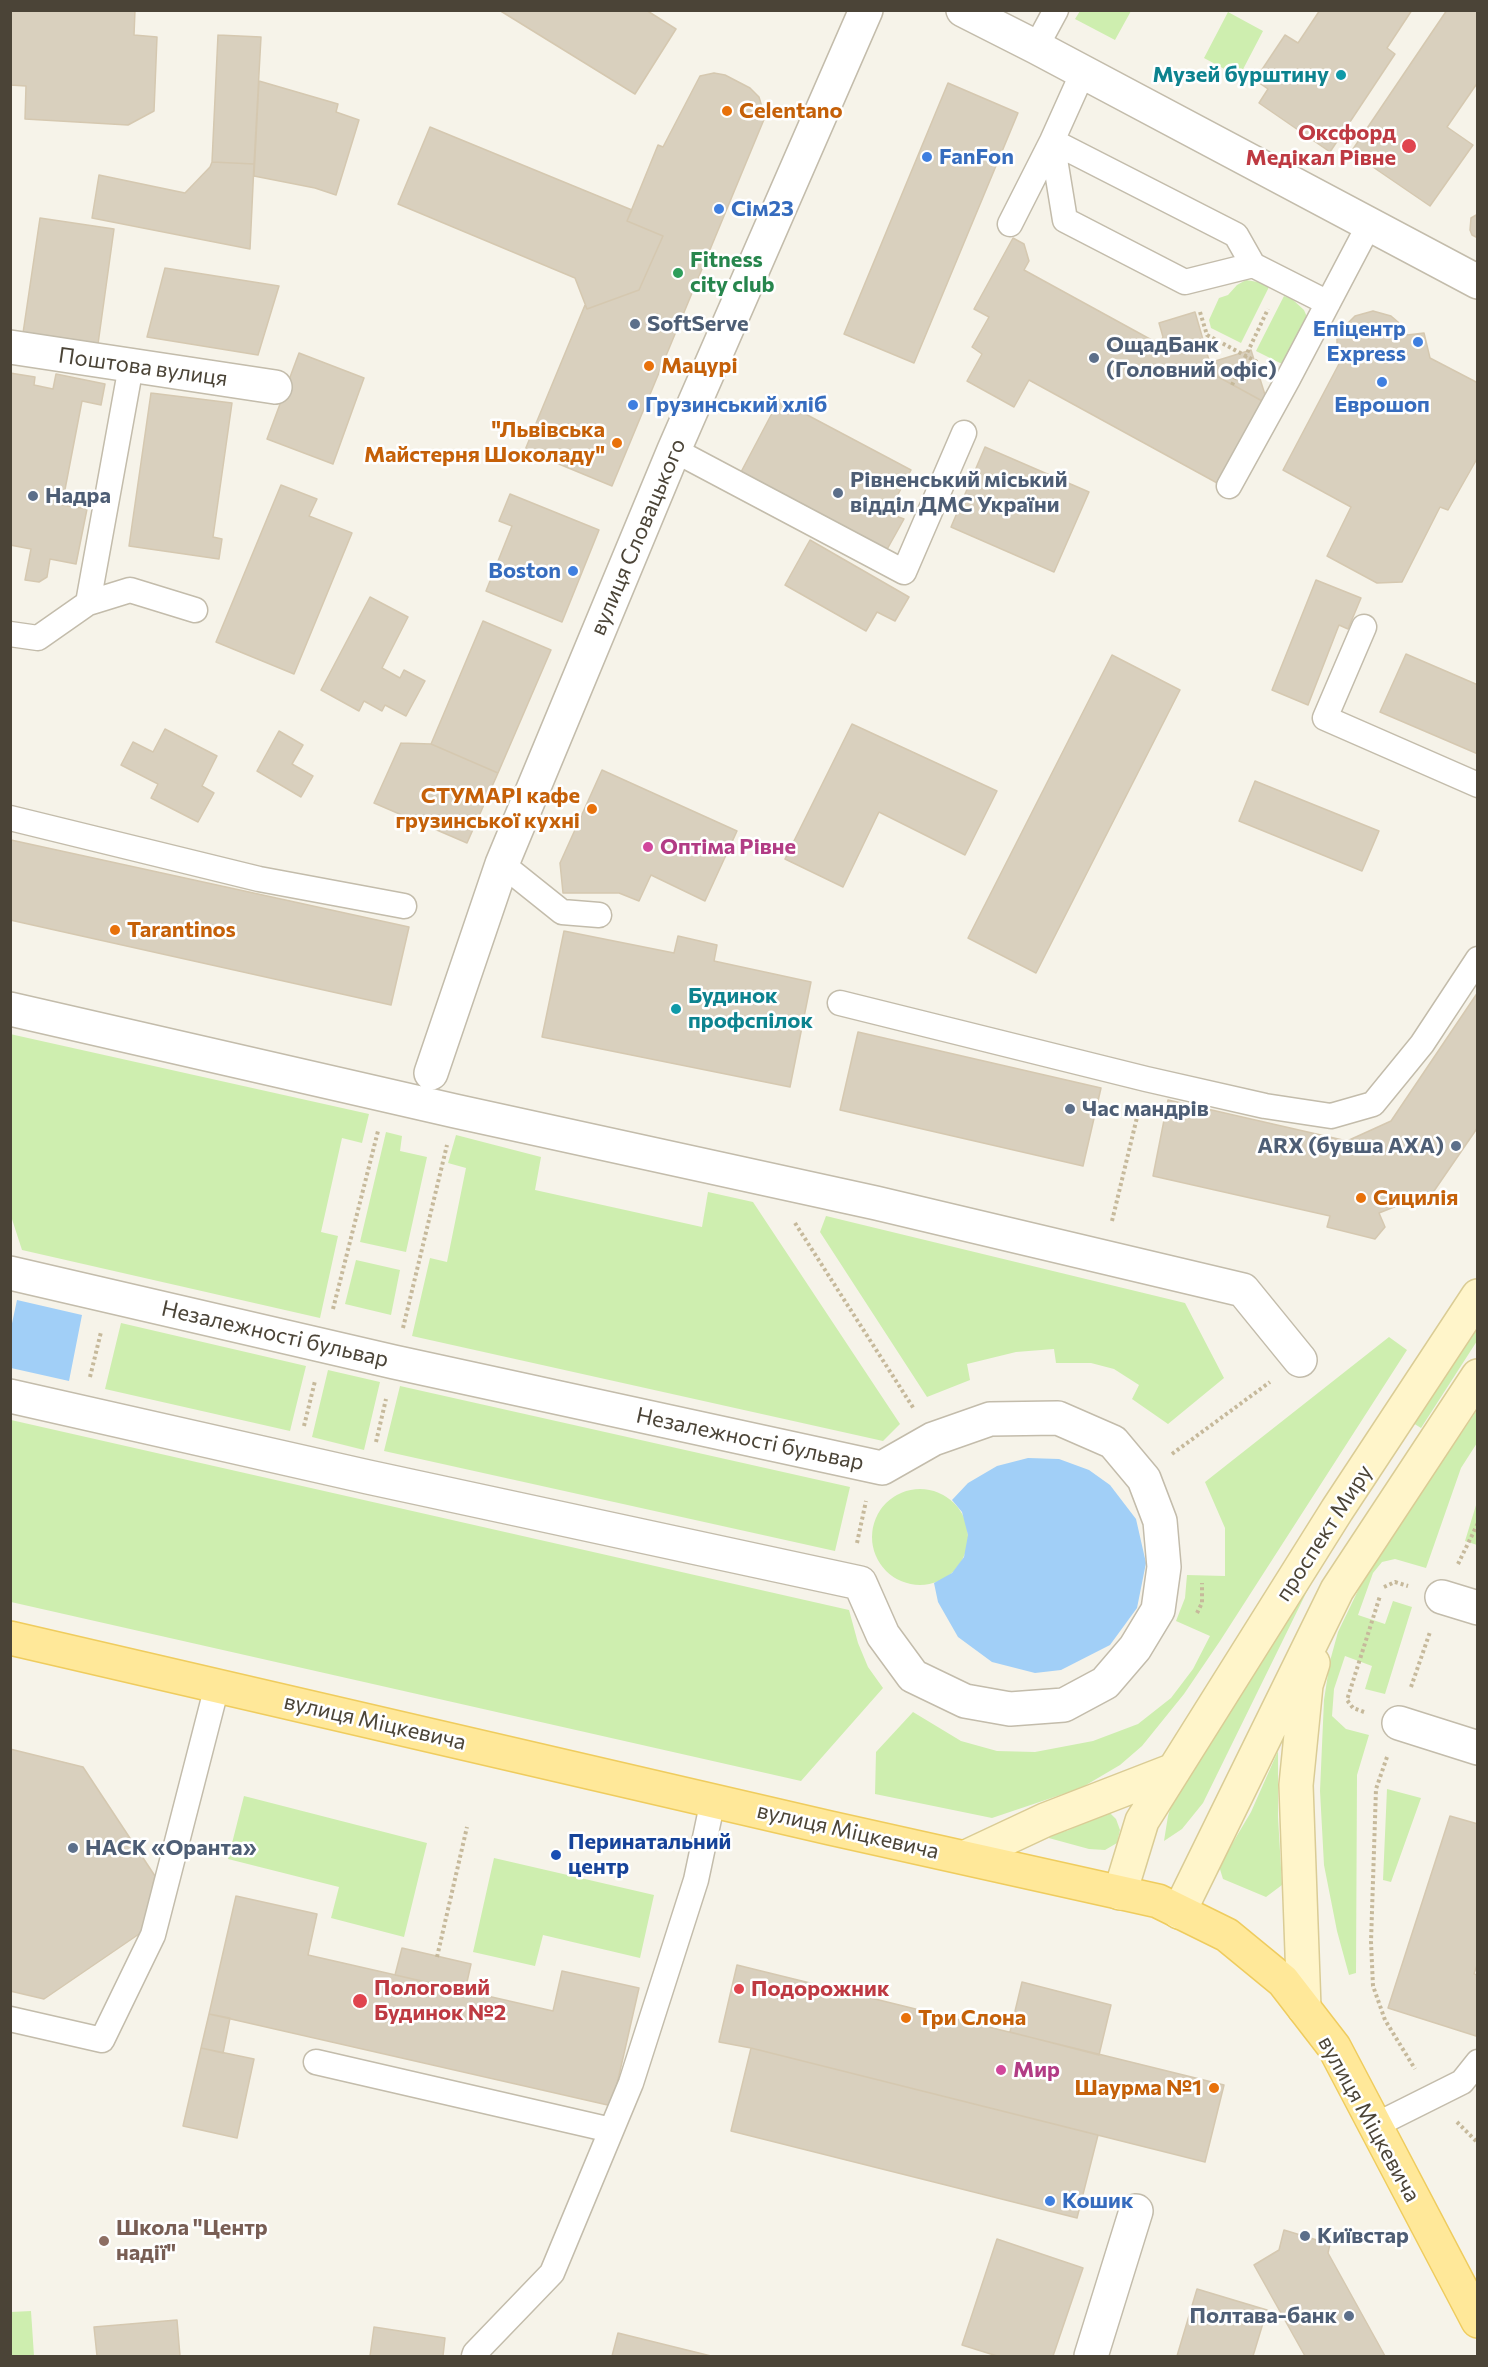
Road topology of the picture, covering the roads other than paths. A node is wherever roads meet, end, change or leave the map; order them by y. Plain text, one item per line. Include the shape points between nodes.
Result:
1 (866, 10) edge
2 (963, 10) edge
3 (1056, 10) edge
4 (1036, 47) junction
5 (1083, 72) junction
6 (1052, 141) junction
7 (1370, 223) junction
8 (1010, 224) dead end
9 (1253, 265) junction
10 (1478, 282) edge
11 (1328, 303) junction
12 (10, 347) edge
13 (131, 366) junction
14 (275, 387) dead end
15 (964, 433) dead end
16 (674, 450) junction
17 (1229, 486) dead end
18 (88, 603) junction
19 (195, 610) dead end
20 (1364, 627) dead end
21 (10, 634) edge
22 (1478, 785) edge
23 (10, 818) edge
24 (502, 864) junction
25 (404, 906) dead end
26 (599, 915) dead end
27 (1478, 959) edge
28 (840, 1003) dead end
29 (10, 1009) edge
30 (431, 1073) dead end
31 (10, 1273) edge
32 (1478, 1296) edge
33 (1300, 1360) road end
34 (1478, 1376) edge
35 (10, 1396) edge
36 (1337, 1590) junction
37 (1442, 1596) road end
38 (1478, 1608) edge
39 (10, 1638) edge
40 (217, 1686) junction
41 (1386, 1718) road end
42 (1478, 1748) edge
43 (1174, 1770) junction
44 (713, 1800) junction
45 (966, 1857) junction
46 (1120, 1893) junction
47 (1179, 1912) junction
48 (1304, 2008) junction
49 (10, 2019) edge
50 (316, 2062) dead end
51 (1478, 2062) edge
52 (1374, 2126) junction
53 (611, 2130) junction
54 (1136, 2211) dead end
55 (1478, 2321) edge
56 (474, 2356) edge
57 (1091, 2356) edge

1 - 16 street, вулиця Словацького
2 - 4 street
3 - 4 lane
4 - 5 street
5 - 6 lane
5 - 7 street
6 - 8 lane
6 - 9 lane via 1236,235
6 - 9 lane via 1065,220 1185,282
7 - 10 street
7 - 11 lane
9 - 11 lane
11 - 17 lane
12 - 13 street, Поштова вулиця
13 - 14 street, Поштова вулиця
13 - 18 lane
15 - 16 lane via 904,572
16 - 24 street, вулиця Словацького
18 - 19 lane via 130,590
18 - 21 lane via 38,638
20 - 22 lane via 1325,718
23 - 25 lane via 260,879
24 - 26 lane via 561,912
24 - 30 street, вулиця Словацького
27 - 28 lane via 1422,1044 1373,1104 1331,1116 1265,1106 1146,1079
29 - 33 street via 1243,1290
31 - 35 street, Незалежності бульвар via 394,1362 882,1468 933,1439 990,1419 1058,1418 1113,1442 1144,1479 1160,1521 1164,1567 1158,1610 1135,1648 1104,1683 1064,1705 1010,1709 965,1701 913,1676 883,1635 860,1583 368,1478
32 - 43 street, проспект Миру
34 - 36 street, проспект Миру
36 - 47 street, проспект Миру
36 - 48 street, проспект Миру via 1306,1685 1296,1785
37 - 38 street
39 - 40 main road, вулиця Міцкевича
40 - 44 main road, вулиця Міцкевича
40 - 49 lane via 153,1935 102,2040
41 - 42 street
43 - 45 street via 1045,1820
43 - 46 street, проспект Миру via 1142,1821
44 - 45 main road, вулиця Міцкевича
44 - 53 lane via 696,1880 631,2083
45 - 46 main road, вулиця Міцкевича
46 - 47 main road, вулиця Міцкевича via 1158,1901
47 - 48 main road, вулиця Міцкевича via 1227,1935 1283,1981
48 - 52 main road, вулиця Міцкевича via 1334,2047
50 - 53 lane
51 - 52 lane via 1462,2082
52 - 55 main road, вулиця Міцкевича
53 - 56 lane via 552,2273
54 - 57 street

